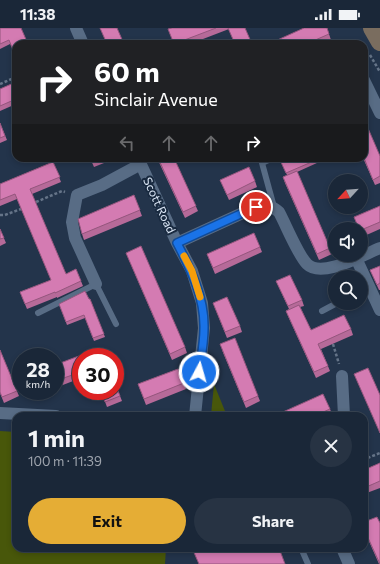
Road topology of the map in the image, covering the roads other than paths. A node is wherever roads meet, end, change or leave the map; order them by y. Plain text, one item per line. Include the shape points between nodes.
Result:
1 (76, 28) edge
2 (372, 28) edge
3 (81, 40) edge
4 (380, 42) edge
5 (368, 88) edge
6 (380, 113) edge
7 (137, 162) edge
8 (139, 162) edge
9 (264, 162) edge
10 (274, 207) junction
11 (177, 243) junction
12 (380, 248) edge
13 (368, 253) edge
14 (346, 262) edge
15 (358, 262) edge
16 (96, 284) junction
17 (328, 308) edge
18 (380, 310) edge
19 (322, 311) dead end
20 (38, 313) dead end
21 (116, 324) dead end
22 (342, 376) road end
23 (195, 412) edge
24 (344, 412) edge
25 (0, 413) edge
26 (12, 414) edge
27 (303, 552) edge
28 (344, 552) edge
29 (308, 564) edge
30 (349, 564) edge

1 - 3 street
2 - 4 street
5 - 6 street
7 - 16 street via 102,185 77,195 73,230
8 - 11 street, Scott Road
9 - 10 lane via 262,163
10 - 11 street via 256,207
10 - 14 street via 308,265 318,269
11 - 23 street, Scott Road via 192,271 202,303 204,328
12 - 13 street
15 - 18 street via 367,287
16 - 20 lane
16 - 21 lane
17 - 19 lane
22 - 24 street
25 - 26 street
27 - 29 lane
28 - 30 street

